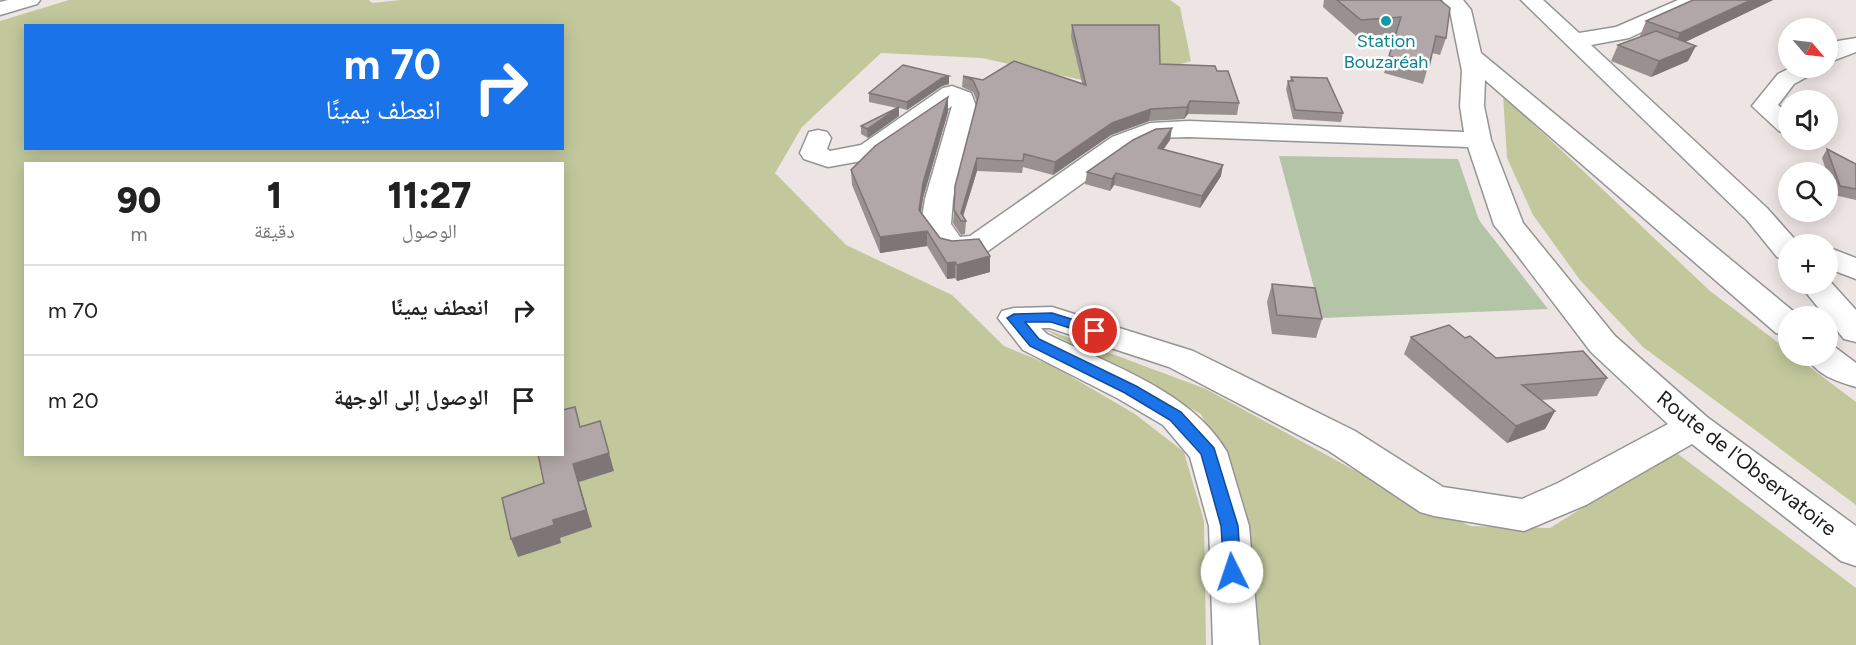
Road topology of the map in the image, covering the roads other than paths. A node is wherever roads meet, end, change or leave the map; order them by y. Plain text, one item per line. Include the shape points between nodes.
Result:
1 (30, 0) edge
2 (1452, 0) edge
3 (1531, 0) edge
4 (1695, 0) edge
5 (0, 9) edge
6 (1574, 41) junction
7 (1856, 45) edge
8 (1838, 50) edge
9 (1472, 63) junction
10 (1788, 78) edge
11 (1778, 118) edge
12 (818, 138) dead end
13 (1478, 140) junction
14 (1778, 234) edge
15 (1838, 261) edge
16 (1856, 270) edge
17 (1824, 294) edge
18 (1778, 317) edge
19 (1856, 331) edge
20 (1836, 366) edge
21 (1856, 375) edge
22 (1694, 426) junction
23 (1856, 549) edge
24 (1236, 645) edge

1 - 5 street
2 - 9 street, Route de l'Observatoire via 1460,10
3 - 6 street
4 - 6 street via 1620,33
6 - 14 street
7 - 8 street
9 - 13 street, Route de l'Observatoire via 1472,106
9 - 18 street
10 - 11 street via 1764,106
12 - 13 street via 813,153 828,159 868,152 952,93 963,98 936,224 951,246 978,245 1121,143 1150,131 1189,129
13 - 22 street, Route de l'Observatoire via 1509,225 1604,344
15 - 16 street
17 - 19 street
20 - 21 street
22 - 23 street, Route de l'Observatoire
22 - 24 street via 1572,494 1524,515 1445,503 1434,501 1342,441 1181,359 1052,317 1014,318 1035,342 1176,416 1208,452 1229,526

